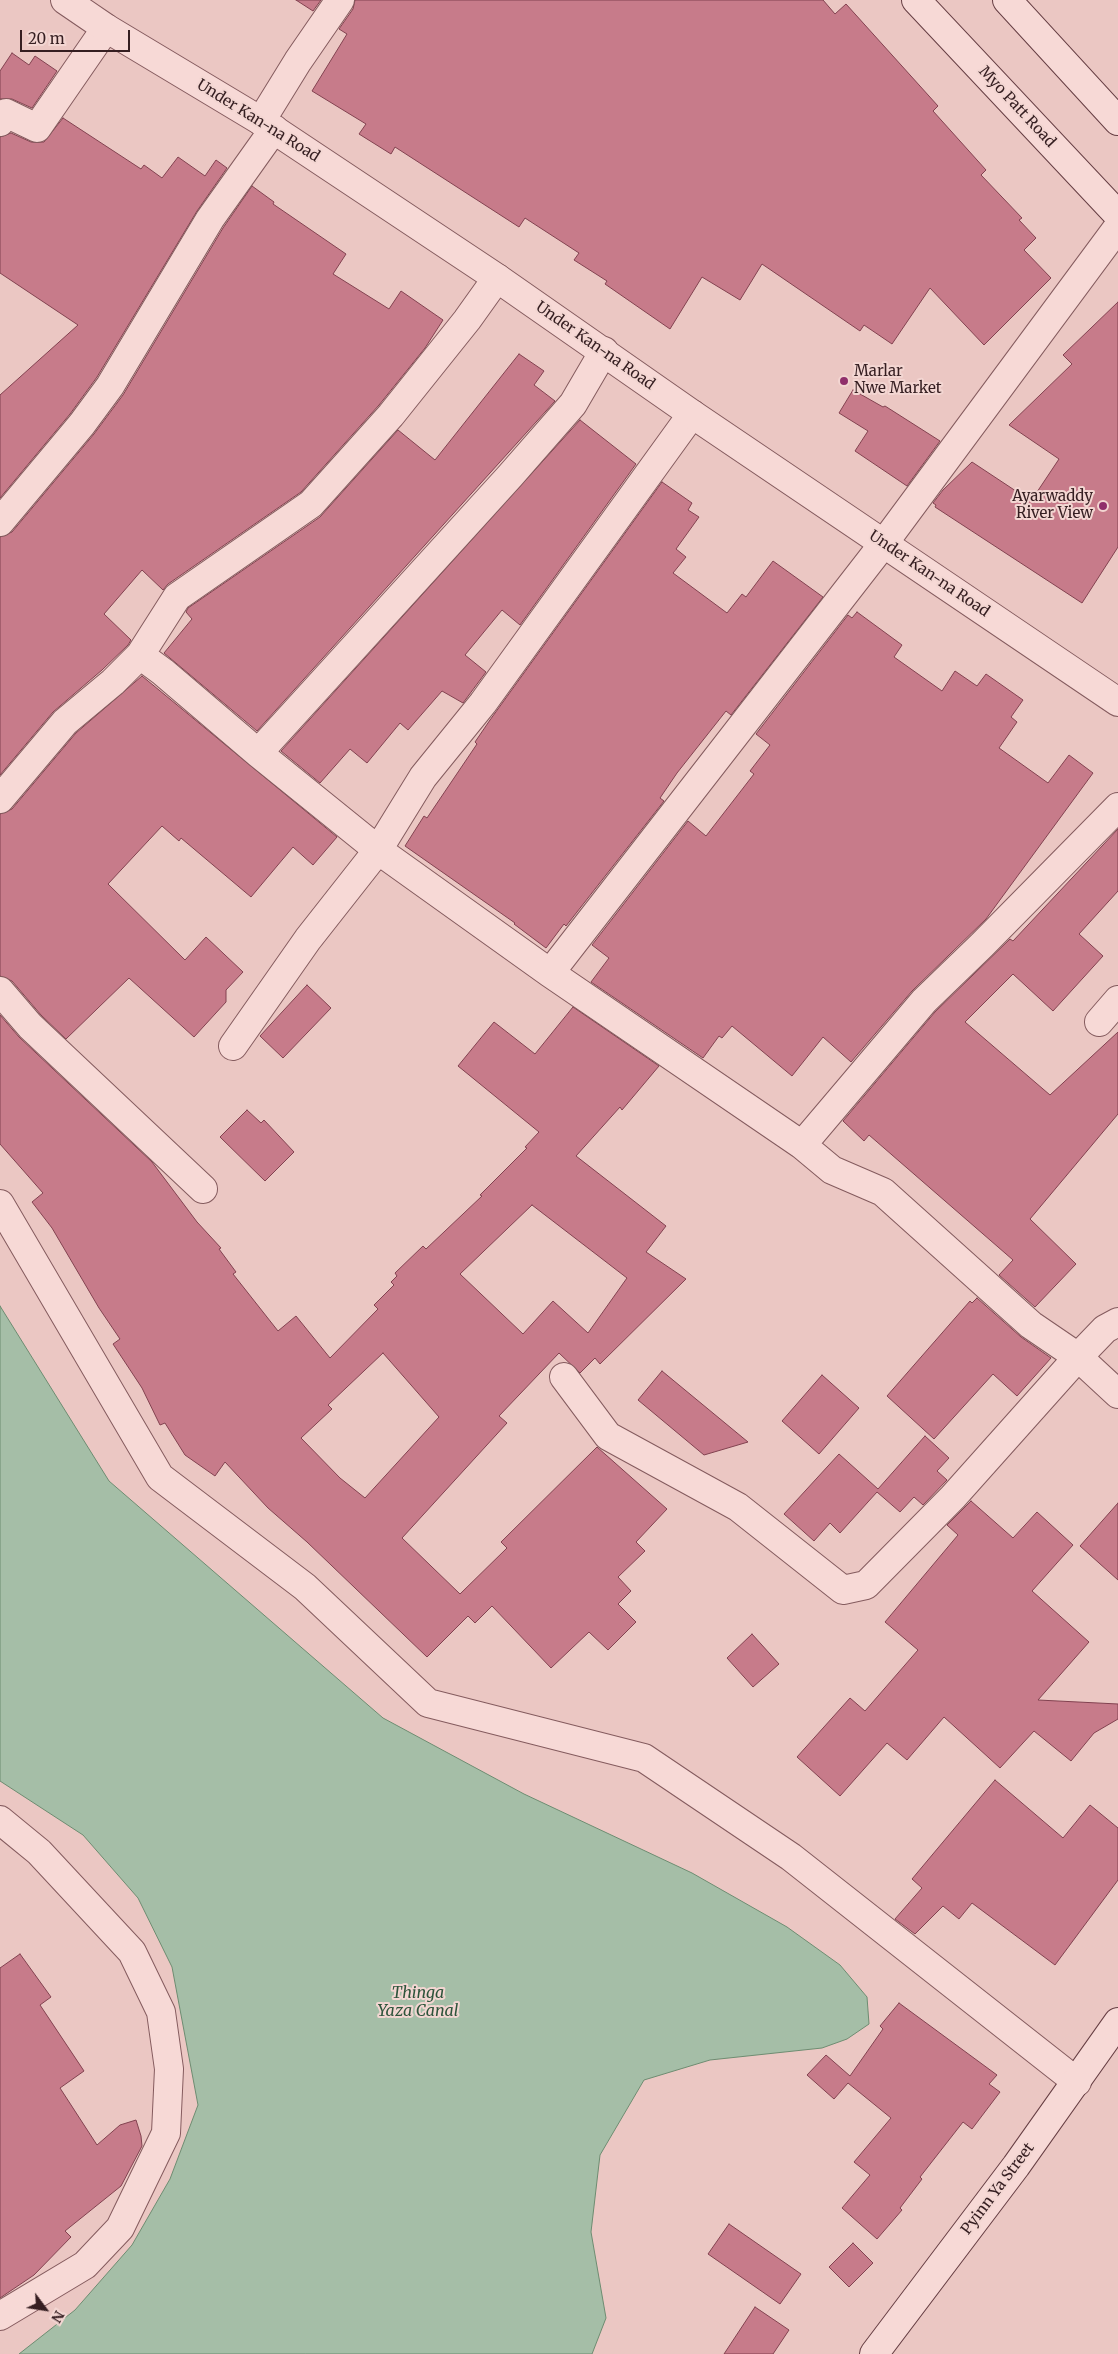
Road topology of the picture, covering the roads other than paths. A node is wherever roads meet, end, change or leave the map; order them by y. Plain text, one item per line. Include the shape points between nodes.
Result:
1 (65, 0) edge
2 (340, 0) edge
3 (916, 0) edge
4 (1007, 0) edge
5 (106, 28) junction
6 (1118, 121) edge
7 (0, 122) edge
8 (267, 125) junction
9 (1118, 215) edge
10 (1118, 228) edge
11 (497, 278) junction
12 (604, 351) junction
13 (692, 414) junction
14 (0, 522) edge
15 (884, 543) junction
16 (140, 655) junction
17 (1118, 702) edge
18 (258, 753) junction
19 (0, 799) edge
20 (1118, 807) edge
21 (378, 850) junction
22 (550, 973) junction
23 (0, 991) edge
24 (1118, 1000) edge
25 (1099, 1022) dead end
26 (233, 1046) dead end
27 (802, 1145) junction
28 (203, 1189) dead end
29 (0, 1204) edge
30 (1118, 1322) edge
31 (1078, 1357) junction
32 (564, 1376) dead end
33 (1118, 1394) edge
34 (0, 1820) edge
35 (1118, 2022) edge
36 (1077, 2082) junction
37 (0, 2316) edge
38 (874, 2354) edge

1 - 5 street, Under Kan-na Road
2 - 8 street via 298,61
3 - 9 street, Myo Patt Road
4 - 6 street
5 - 7 street via 37,128 6,113
5 - 8 street, Under Kan-na Road
8 - 11 street, Under Kan-na Road
8 - 14 street via 110,386
10 - 15 street
11 - 12 street, Under Kan-na Road
11 - 16 street via 397,407 310,504 177,597
12 - 13 street, Under Kan-na Road
12 - 18 street via 573,404
13 - 15 street, Under Kan-na Road
13 - 21 street via 483,703 423,777
15 - 17 street, Under Kan-na Road
15 - 22 street
16 - 18 street
16 - 19 street via 65,722
18 - 21 street
20 - 27 street via 924,1001
21 - 22 street
21 - 26 street via 308,939
22 - 27 street
23 - 28 street via 30,1026
24 - 25 street
27 - 31 street via 832,1170 883,1192 1032,1325
29 - 36 street via 160,1477 305,1587 428,1703 644,1758 791,1857
30 - 31 street via 1105,1329
31 - 32 street via 953,1497 866,1585 843,1590 738,1506 608,1436
31 - 33 street
34 - 37 street via 39,1852 132,1952 162,2012 169,2069 166,2133 120,2228 85,2266
35 - 36 street, Pyinn Ya Street
36 - 38 street, Pyinn Ya Street

